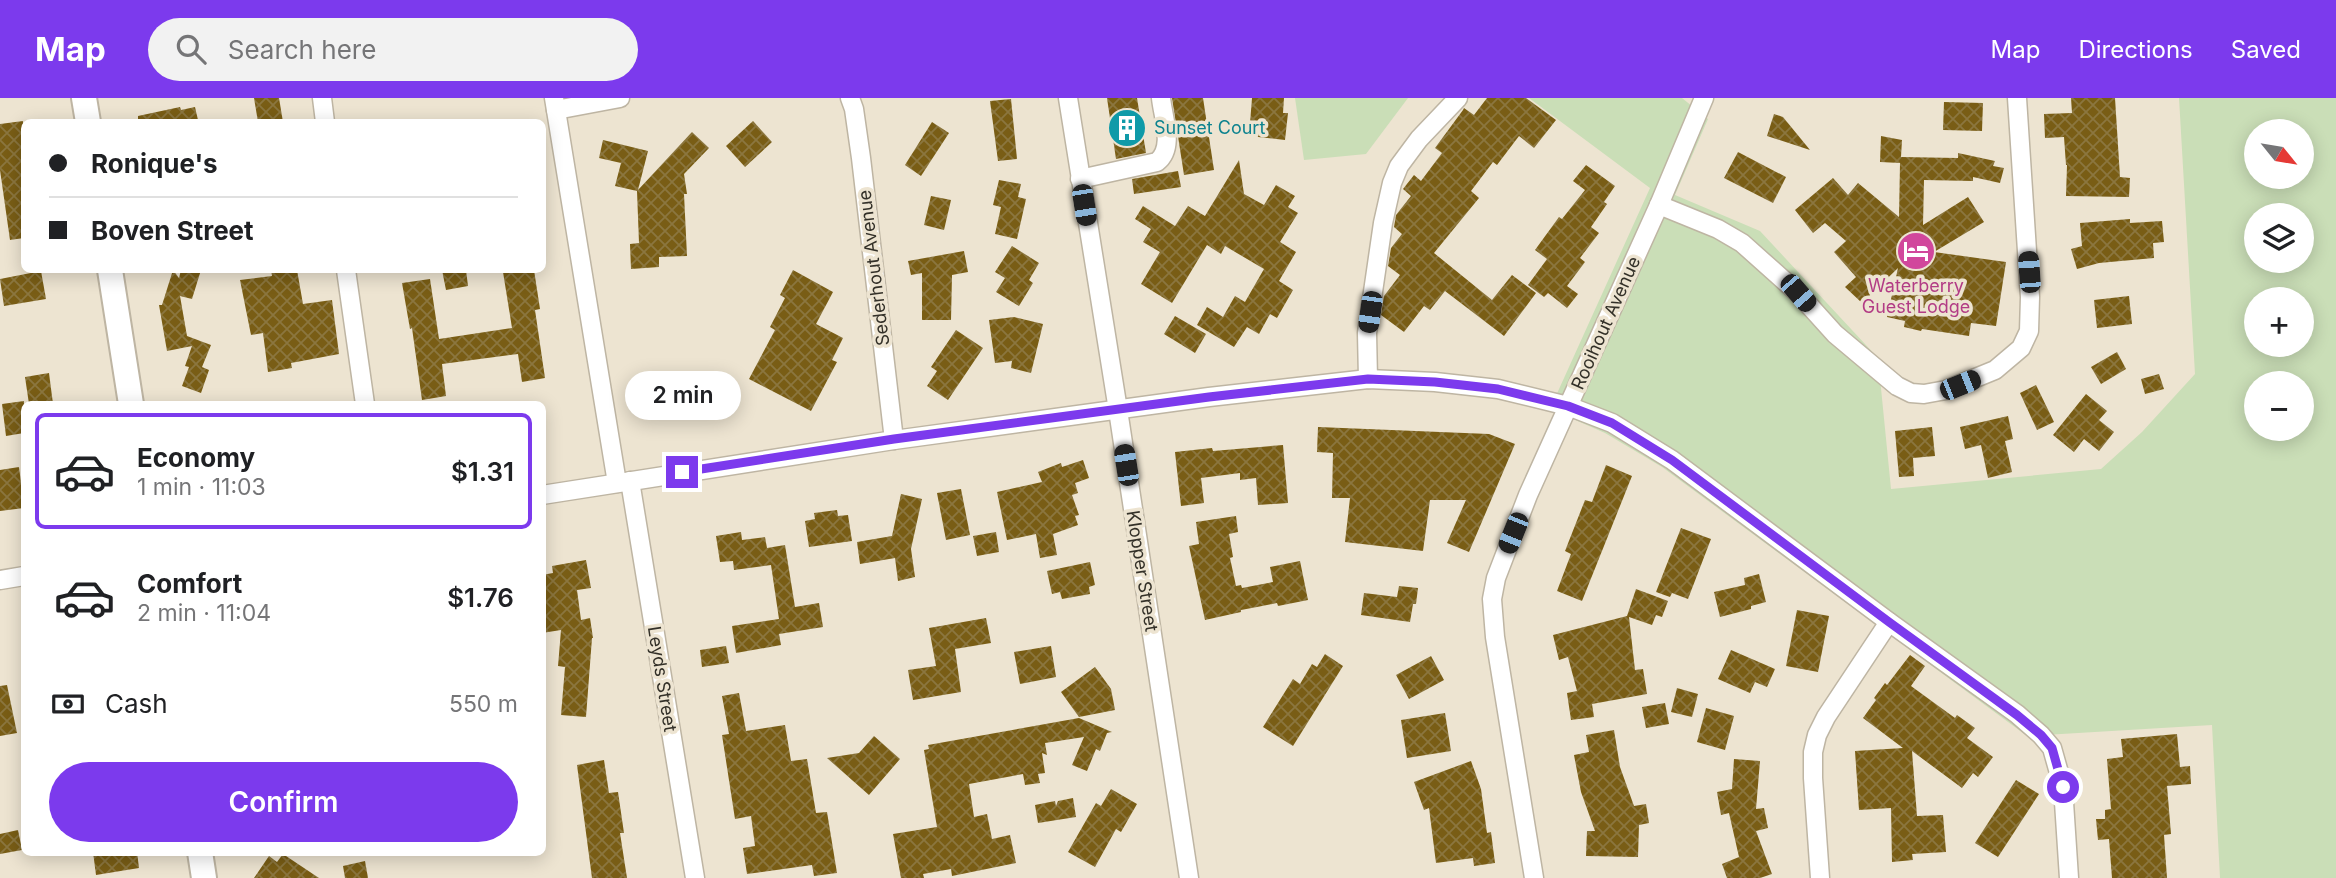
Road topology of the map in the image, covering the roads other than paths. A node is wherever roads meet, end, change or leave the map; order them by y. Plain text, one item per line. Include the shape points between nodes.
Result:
1 (84, 98) edge
2 (322, 98) edge
3 (621, 98) edge
4 (850, 98) edge
5 (1068, 98) edge
6 (1161, 98) edge
7 (1458, 98) edge
8 (1704, 98) edge
9 (2017, 98) edge
10 (555, 104) edge
11 (88, 119) edge
12 (325, 119) edge
13 (1080, 179) junction
14 (1659, 205) junction
15 (110, 273) edge
16 (346, 273) edge
17 (1368, 379) junction
18 (131, 401) edge
19 (365, 401) edge
20 (1568, 406) junction
21 (1118, 410) junction
22 (894, 439) junction
23 (623, 482) junction
24 (546, 494) edge
25 (21, 576) edge
26 (0, 580) edge
27 (1889, 622) junction
28 (201, 856) edge
29 (204, 878) edge
30 (695, 878) edge
31 (1189, 878) edge
32 (1534, 878) edge
33 (1820, 878) edge
34 (2069, 878) edge

1 - 11 street
2 - 12 street
3 - 10 street
4 - 22 street, Sederhout Avenue
5 - 13 street, Klopper Street
6 - 13 street via 1167,146 1164,156 1157,162
7 - 17 street via 1419,139 1392,183 1367,333
8 - 14 street, Rooihout Avenue
9 - 14 street via 2029,331 2021,348 1995,370 1946,390 1911,393 1897,386 1835,334 1790,285 1742,243
10 - 23 street, Leyds Street
13 - 21 street, Klopper Street
14 - 20 street, Rooihout Avenue
15 - 18 street
16 - 19 street
17 - 20 street via 1498,389
17 - 21 street
20 - 27 street via 1612,423 1672,460
20 - 32 street, Rooihout Avenue via 1528,495 1492,599
21 - 22 street
21 - 31 street, Klopper Street
22 - 23 street
23 - 24 street
23 - 30 street, Leyds Street
25 - 26 street
27 - 33 street via 1816,735 1813,778
27 - 34 street via 2017,715 2052,748 2063,787
28 - 29 street

